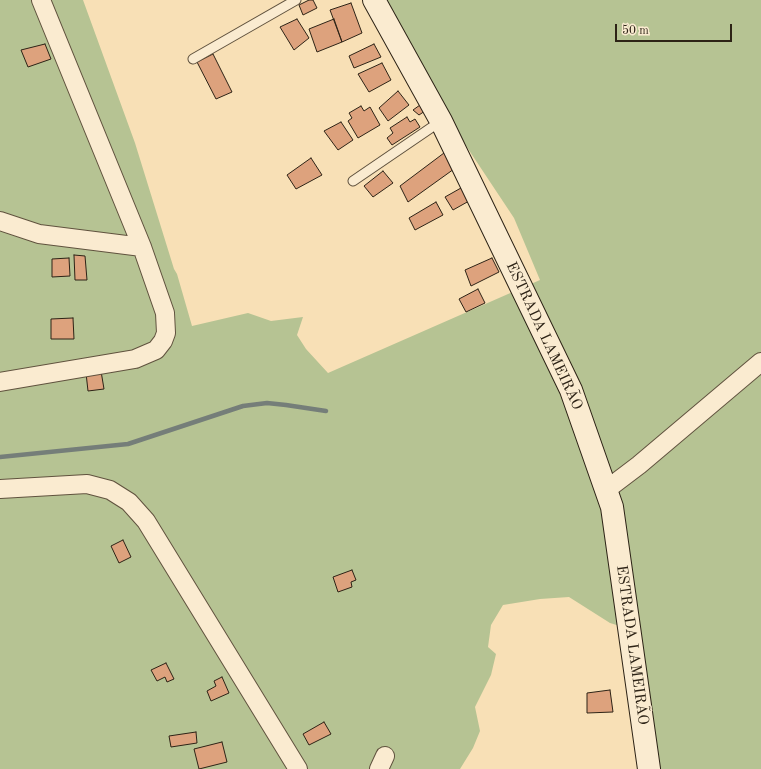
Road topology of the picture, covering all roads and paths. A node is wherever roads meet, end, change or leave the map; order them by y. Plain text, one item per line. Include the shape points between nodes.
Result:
1 (41, 0) edge
2 (296, 0) edge
3 (374, 0) edge
4 (193, 60) dead end
5 (442, 121) junction
6 (353, 181) dead end
7 (0, 221) edge
8 (142, 247) junction
9 (761, 362) edge
10 (0, 382) edge
11 (0, 489) edge
12 (606, 490) junction
13 (298, 769) edge
14 (649, 769) edge

1 - 8 street
2 - 4 lane
3 - 5 street, ESTRADA LAMEIRÃO
5 - 6 lane
5 - 12 street, ESTRADA LAMEIRÃO via 571,390
7 - 8 street via 39,234
8 - 10 street via 165,313 166,333 156,350 135,359
9 - 12 street
11 - 13 street via 87,484 110,490 128,502 146,521
12 - 14 street, ESTRADA LAMEIRÃO via 612,506

